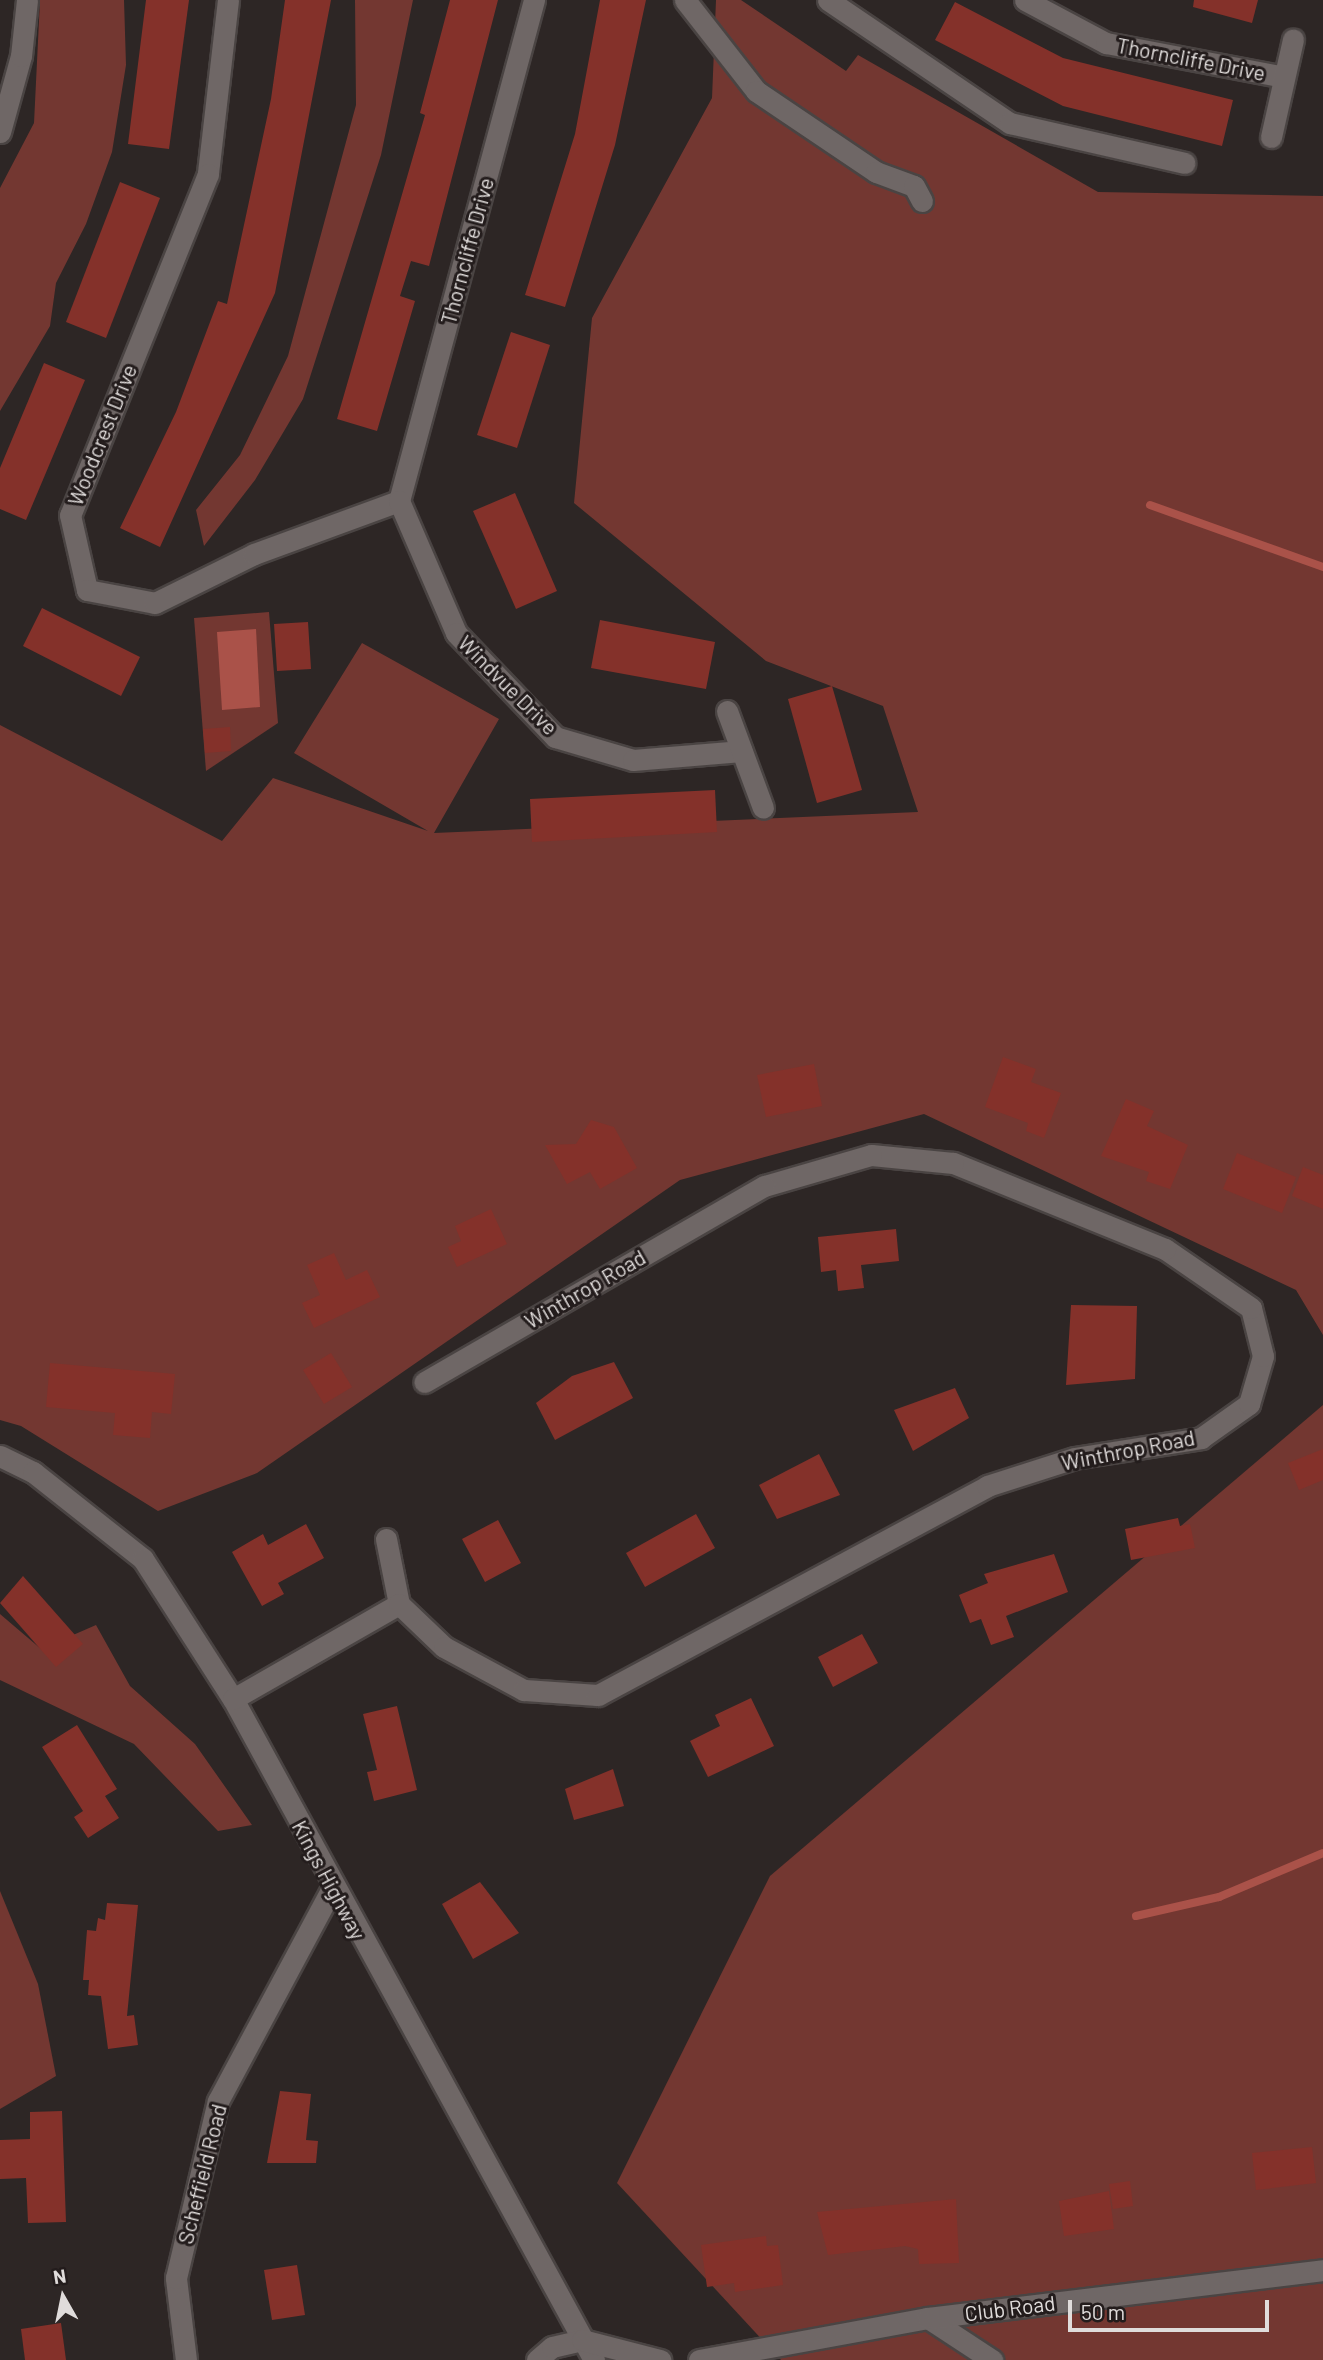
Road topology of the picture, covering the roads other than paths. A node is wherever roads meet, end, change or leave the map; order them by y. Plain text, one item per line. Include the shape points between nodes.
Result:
1 (27, 0) edge
2 (228, 0) edge
3 (534, 0) edge
4 (685, 0) edge
5 (828, 0) edge
6 (1025, 0) edge
7 (1293, 39) dead end
8 (1284, 77) junction
9 (0, 132) edge
10 (1271, 136) dead end
11 (1184, 163) dead end
12 (922, 201) dead end
13 (399, 501) junction
14 (727, 710) dead end
15 (742, 751) junction
16 (764, 808) dead end
17 (425, 1382) dead end
18 (0, 1456) edge
19 (386, 1539) dead end
20 (399, 1604) junction
21 (233, 1699) junction
22 (332, 1888) junction
23 (1323, 2270) edge
24 (928, 2318) junction
25 (582, 2340) junction
26 (186, 2360) edge
27 (537, 2360) edge
28 (573, 2360) edge
29 (594, 2360) edge
30 (660, 2360) edge
31 (699, 2360) edge
32 (992, 2360) edge

1 - 9 street via 21,56
2 - 13 street, Woodcrest Drive via 208,174 70,515 87,590 155,603 254,554
3 - 13 street, Thorncliffe Drive
4 - 12 street via 756,91 876,172 914,186
5 - 11 street via 1010,123
6 - 8 street, Thorncliffe Drive via 1105,43
7 - 8 street
8 - 10 street
13 - 15 street, Windvue Drive via 456,634 555,737 633,760
14 - 15 street
15 - 16 street
17 - 20 street, Winthrop Road via 764,1186 872,1155 953,1163 1165,1249 1251,1308 1264,1356 1249,1404 1201,1438 1074,1458 986,1486 598,1695 524,1690 444,1647
18 - 21 street, Kings Highway via 33,1472 143,1559
19 - 20 street
20 - 21 street
21 - 22 street, Kings Highway
22 - 25 street, Kings Highway
22 - 26 street, Scheffield Road via 218,2101 176,2278
23 - 24 street, Club Road
24 - 31 street, Club Road
24 - 32 street
25 - 27 street via 552,2347
25 - 28 street
25 - 29 street, Kings Highway
25 - 30 street

